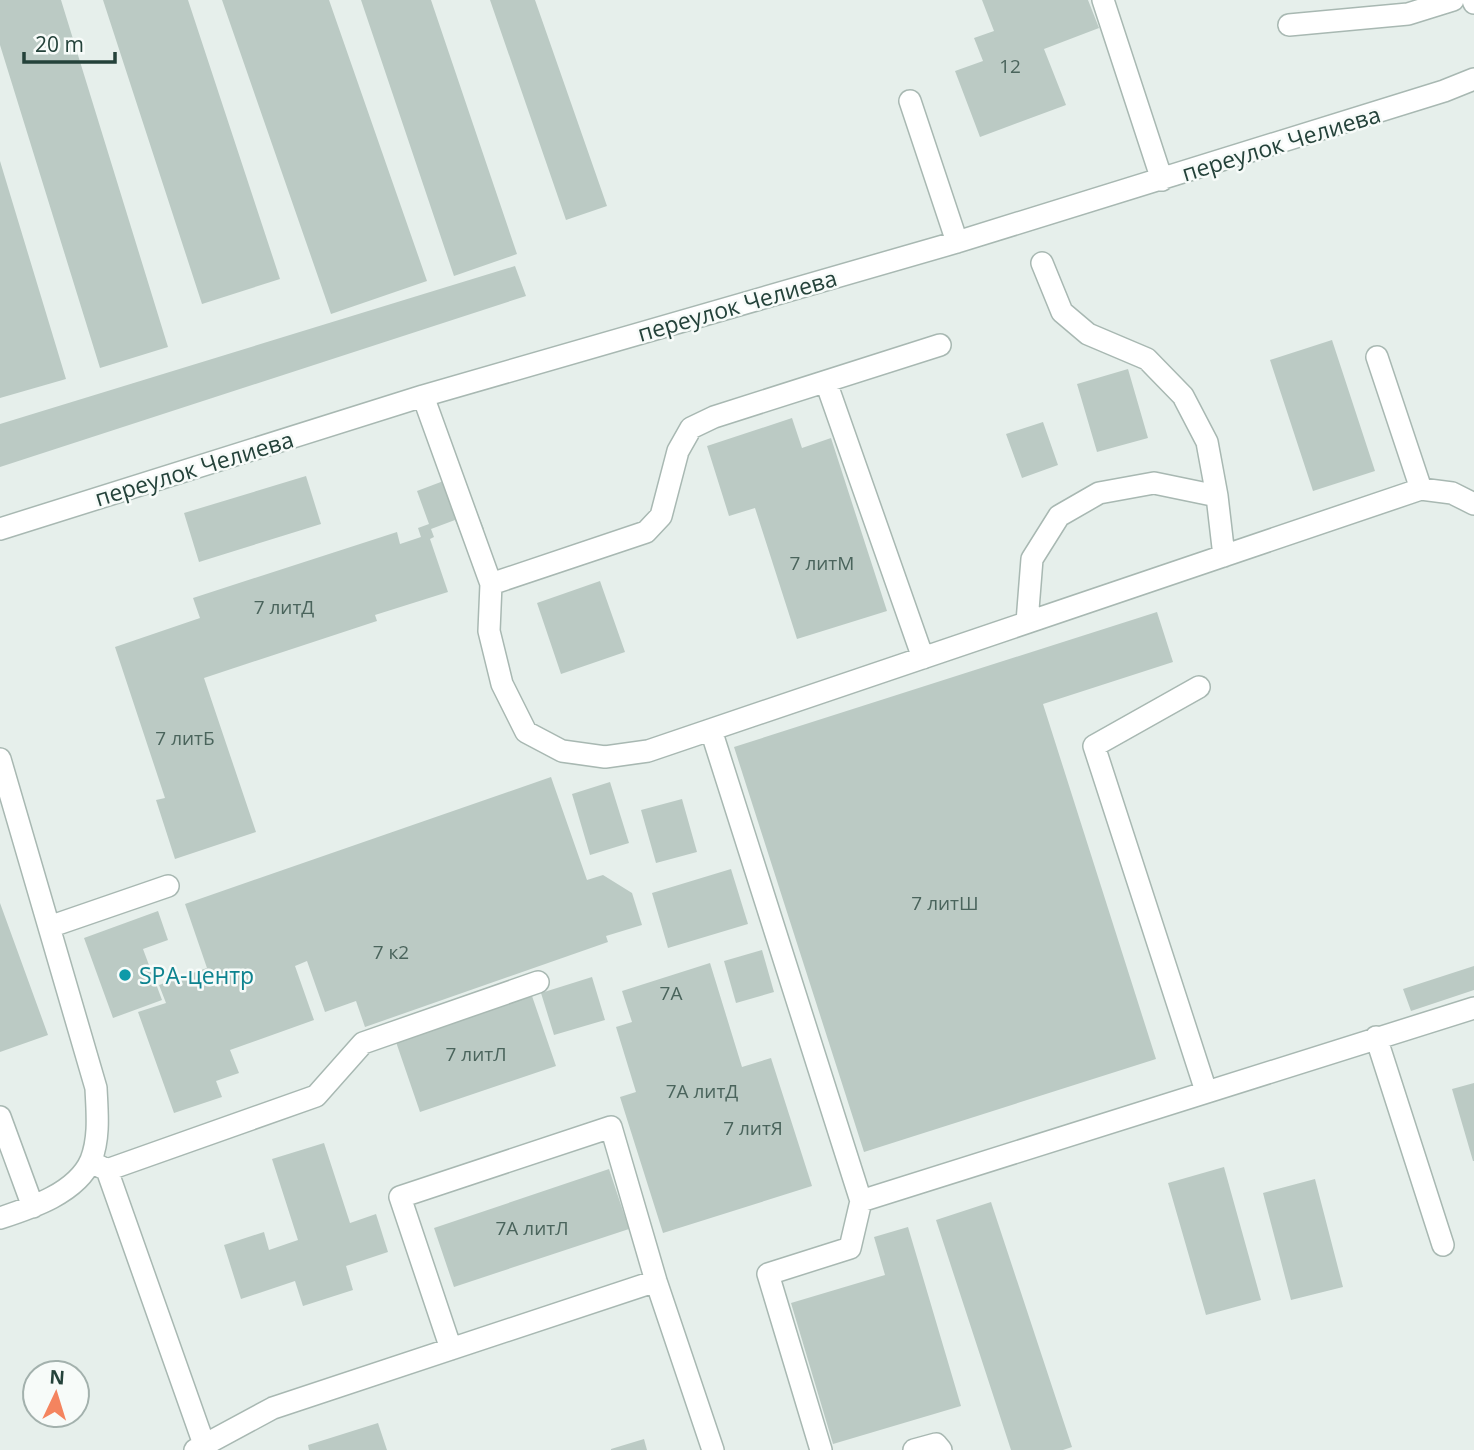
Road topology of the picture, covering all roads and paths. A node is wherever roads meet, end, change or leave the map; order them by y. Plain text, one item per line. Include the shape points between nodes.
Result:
1 (1103, 0) edge
2 (1453, 0) edge
3 (1289, 25) dead end
4 (1474, 79) edge
5 (911, 101) dead end
6 (1162, 180) junction
7 (957, 242) junction
8 (1042, 263) dead end
9 (940, 345) dead end
10 (1377, 357) dead end
11 (826, 382) junction
12 (423, 396) junction
13 (1420, 489) junction
14 (1217, 496) junction
15 (1474, 504) edge
16 (0, 529) edge
17 (1224, 556) junction
18 (491, 584) junction
19 (1027, 622) junction
20 (923, 658) junction
21 (1199, 687) dead end
22 (711, 730) junction
23 (0, 759) edge
24 (7, 811) edge
25 (168, 886) dead end
26 (49, 927) junction
27 (538, 982) dead end
28 (1474, 1007) edge
29 (1376, 1037) junction
30 (1206, 1091) junction
31 (0, 1117) edge
32 (98, 1165) junction
33 (10, 1175) edge
34 (861, 1201) junction
35 (33, 1207) junction
36 (0, 1218) edge
37 (1443, 1245) dead end
38 (656, 1281) junction
39 (451, 1349) junction
40 (202, 1448) edge
41 (713, 1450) edge
42 (821, 1450) edge
43 (914, 1450) edge
44 (941, 1450) edge

1 - 6 street
2 - 3 street via 1408,14
4 - 6 street, переулок Челиева
5 - 7 street
6 - 7 street, переулок Челиева
7 - 12 street, переулок Челиева
8 - 14 street via 1062,312 1088,334 1147,359 1183,396 1207,442
9 - 11 street
10 - 13 street
11 - 18 street via 691,428 678,451 661,516 646,532
11 - 20 street
12 - 16 street, переулок Челиева
12 - 18 street
13 - 15 street via 1452,492
13 - 17 street
14 - 17 street
14 - 19 street via 1154,483 1099,493 1059,516 1032,559
17 - 19 street
18 - 22 street via 489,631 495,658 502,684 526,732 562,751 605,757 648,751
19 - 20 street
20 - 22 street
21 - 30 street via 1094,746
22 - 34 street
23 - 24 street
24 - 26 street
25 - 26 street
26 - 32 street via 96,1088
27 - 32 street via 363,1043 316,1096
28 - 29 street
29 - 30 street
29 - 37 street
30 - 34 street
31 - 33 street
32 - 35 street
32 - 40 street
33 - 35 street
34 - 42 street via 850,1248 768,1274
35 - 36 street
38 - 39 street
38 - 39 street via 611,1127 400,1197
38 - 41 street
39 - 40 street via 272,1408
43 - 44 street via 936,1444

